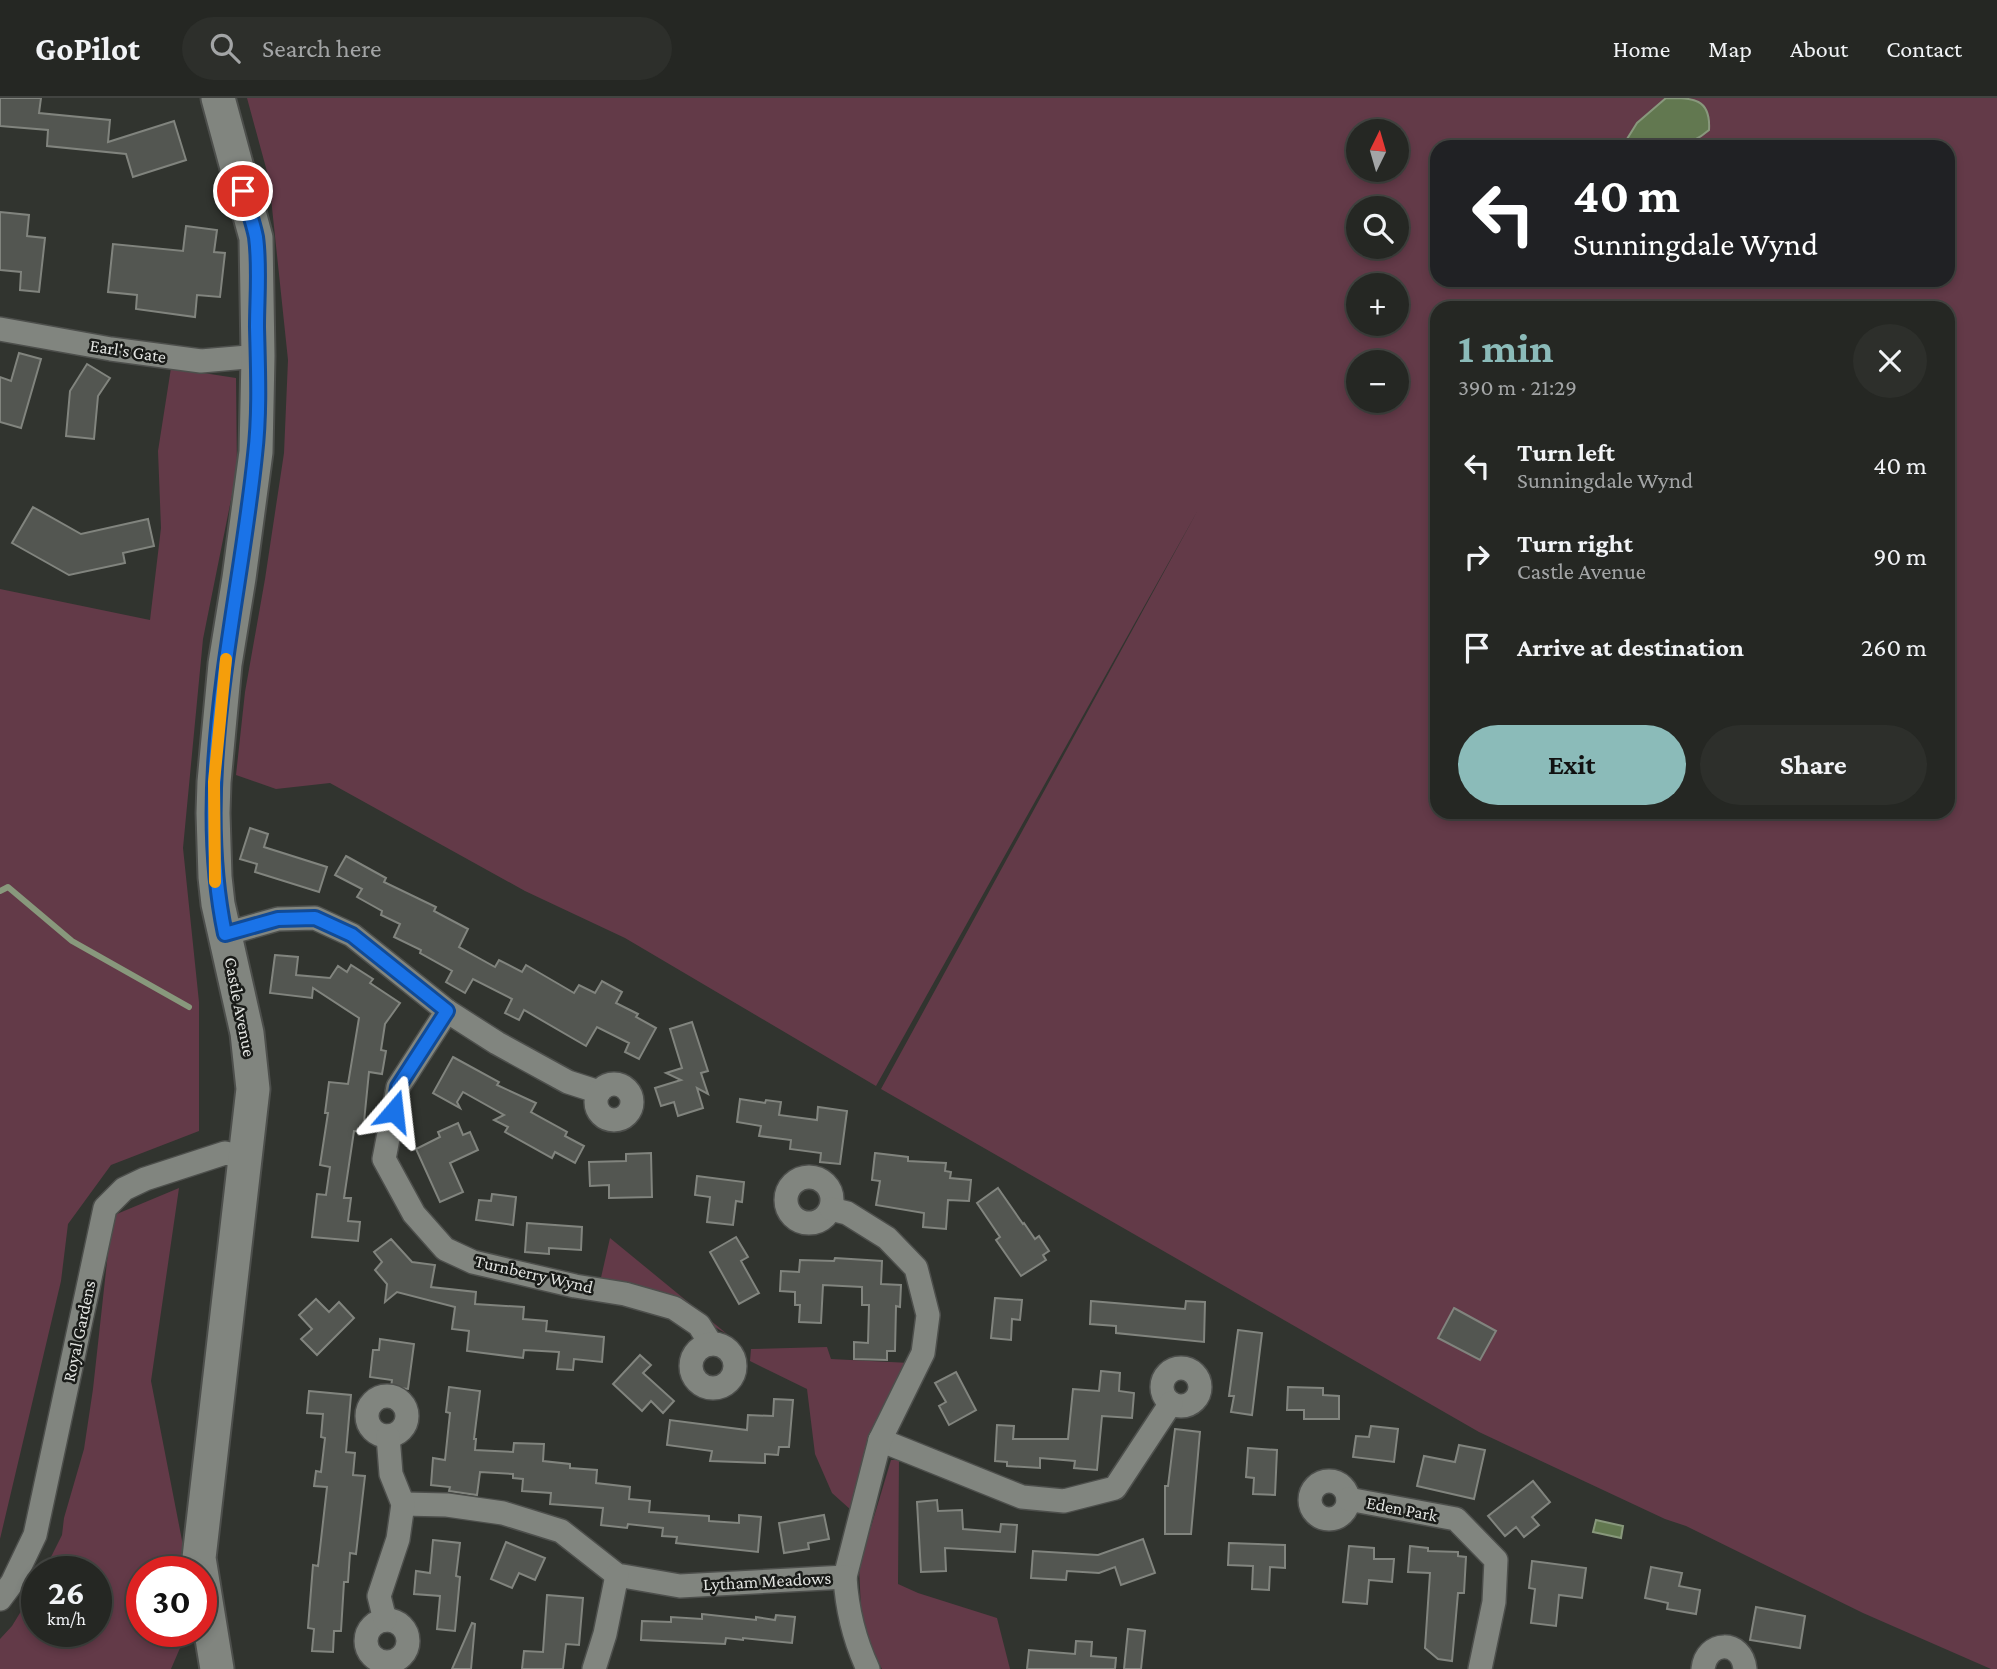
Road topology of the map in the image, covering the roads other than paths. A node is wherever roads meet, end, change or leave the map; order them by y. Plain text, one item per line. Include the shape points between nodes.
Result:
1 (218, 98) edge
2 (0, 329) edge
3 (258, 356) junction
4 (225, 934) junction
5 (447, 1011) junction
6 (599, 1092) dead end
7 (246, 1157) junction
8 (831, 1209) dead end
9 (711, 1344) dead end
10 (1171, 1404) dead end
11 (388, 1436) dead end
12 (880, 1440) junction
13 (1348, 1499) dead end
14 (402, 1504) junction
15 (617, 1575) junction
16 (845, 1577) junction
17 (0, 1599) edge
18 (385, 1620) dead end
19 (217, 1669) edge
20 (594, 1669) edge
21 (868, 1669) edge
22 (1480, 1669) edge
23 (1703, 1669) edge
24 (1745, 1669) edge

1 - 3 street, Castle Avenue via 256,238
2 - 3 street, Earl's Gate via 201,361
3 - 4 street, Castle Avenue via 256,452 225,664 214,782 215,877
4 - 5 street via 278,919 315,918 352,935
4 - 7 street, Castle Avenue via 247,1032 253,1089
5 - 6 street via 568,1082
5 - 9 street, Turnberry Wynd via 398,1087 384,1159 414,1214 445,1249 473,1262 674,1308 699,1325
7 - 17 street, Royal Gardens via 225,1153 145,1179 124,1189 105,1208 35,1535
7 - 19 street, Castle Avenue via 200,1558
8 - 12 street, Lytham Meadows via 848,1213 887,1238 916,1268 928,1315 923,1353
10 - 12 street via 1115,1488 1064,1501 1022,1497
11 - 14 street via 391,1474
12 - 16 street, Lytham Meadows
13 - 22 street, Eden Park via 1456,1519 1496,1560 1494,1602
14 - 15 street, Lytham Meadows via 503,1513 561,1531
14 - 18 street via 398,1539 379,1596
15 - 16 street, Lytham Meadows via 680,1586
15 - 20 street
16 - 21 street via 855,1642
23 - 24 street via 1713,1650 1727,1647 1739,1653

